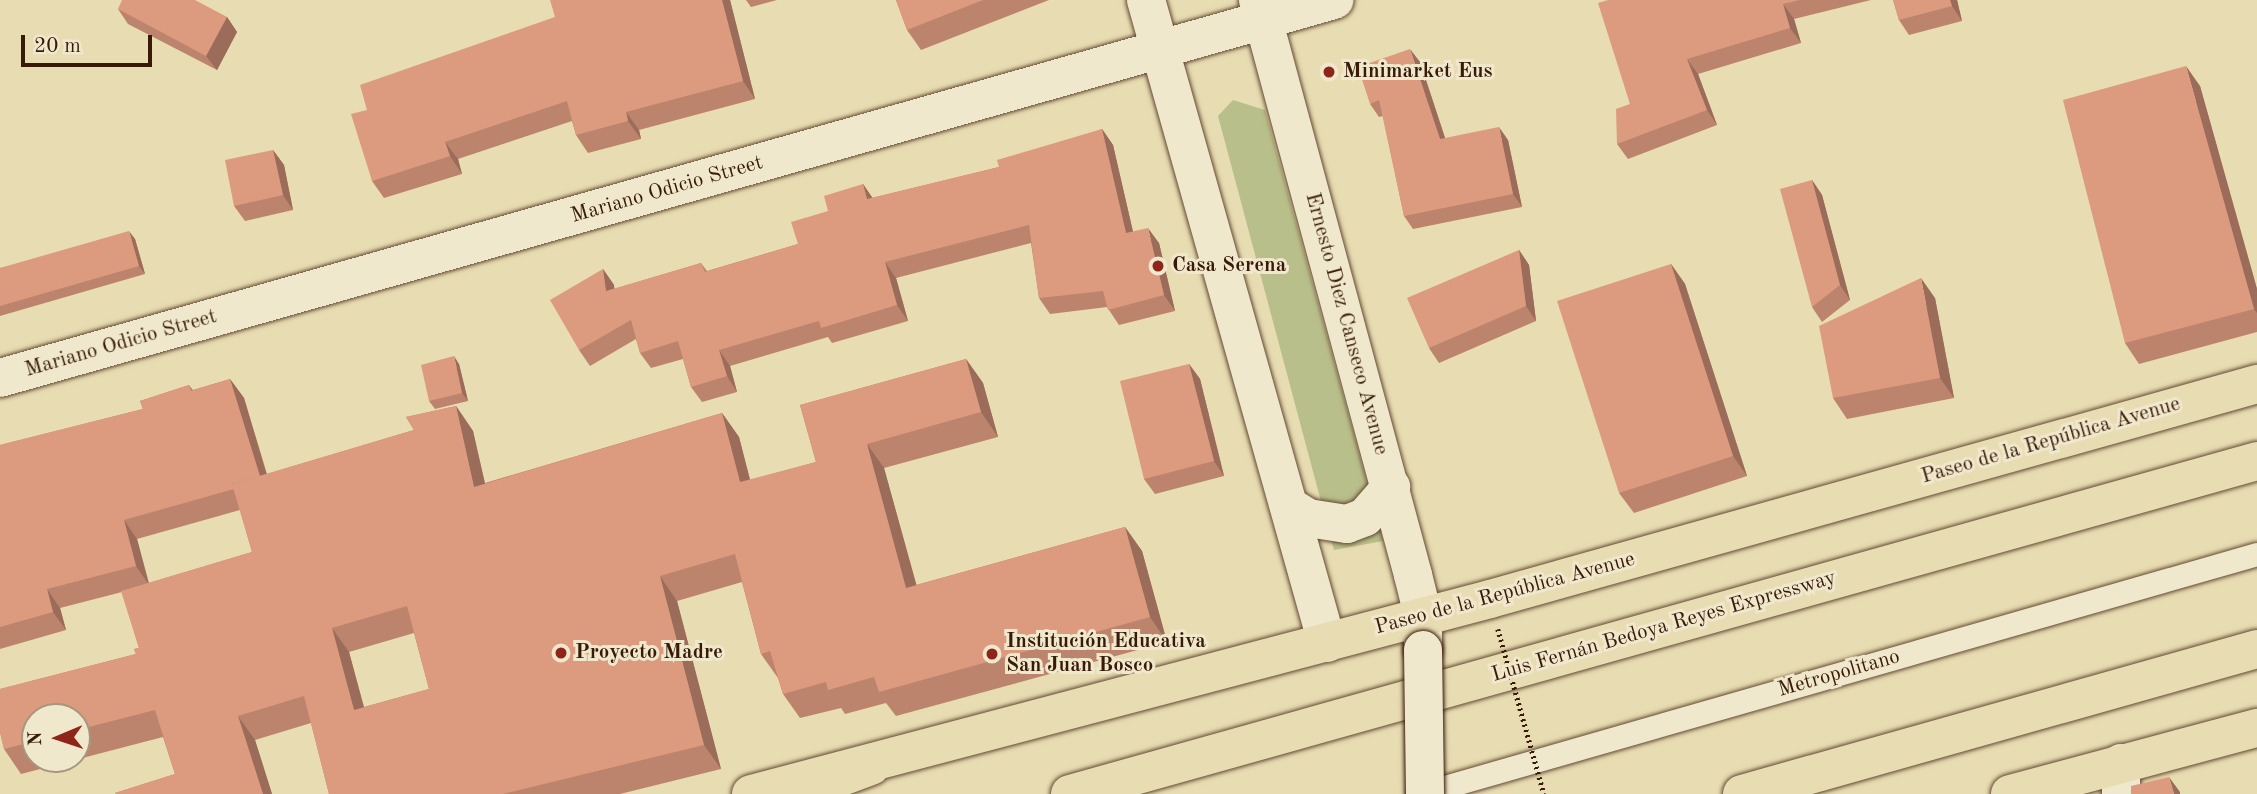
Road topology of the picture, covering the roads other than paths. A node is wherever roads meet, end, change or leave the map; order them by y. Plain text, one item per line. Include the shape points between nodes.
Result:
1 (1146, 0) edge
2 (1334, 0) edge
3 (1261, 11) edge
4 (1160, 50) junction
5 (0, 378) edge
6 (2257, 384) edge
7 (2257, 461) edge
8 (1391, 487) junction
9 (1289, 506) junction
10 (2257, 554) edge
11 (1423, 632) junction
12 (1327, 643) junction
13 (2257, 649) edge
14 (2257, 728) edge
15 (871, 765) junction
16 (2121, 778) edge
17 (751, 794) edge
18 (796, 794) edge
19 (1070, 794) edge
20 (1423, 794) edge
21 (1742, 794) edge
22 (2010, 794) edge

1 - 4 street
2 - 3 street, Mariano Odicio Street
3 - 4 street, Mariano Odicio Street
3 - 8 street, Ernesto Diez Canseco Avenue
4 - 5 street, Mariano Odicio Street
4 - 9 street
6 - 11 main road, Paseo de la República Avenue
7 - 19 main road, Luis Fernán Bedoya Reyes Expressway
8 - 9 street via 1365,517 1347,524 1308,518
8 - 11 street, Ernesto Diez Canseco Avenue
9 - 12 street
10 - 20 lane, Metropolitano
11 - 12 main road, Paseo de la República Avenue
11 - 20 street, Ernesto Diez Canseco Avenue, bridge
12 - 15 main road, Paseo de la República Avenue
13 - 21 main road
14 - 16 main road
15 - 17 main road, Paseo de la República Avenue
15 - 18 main road
16 - 22 main road

